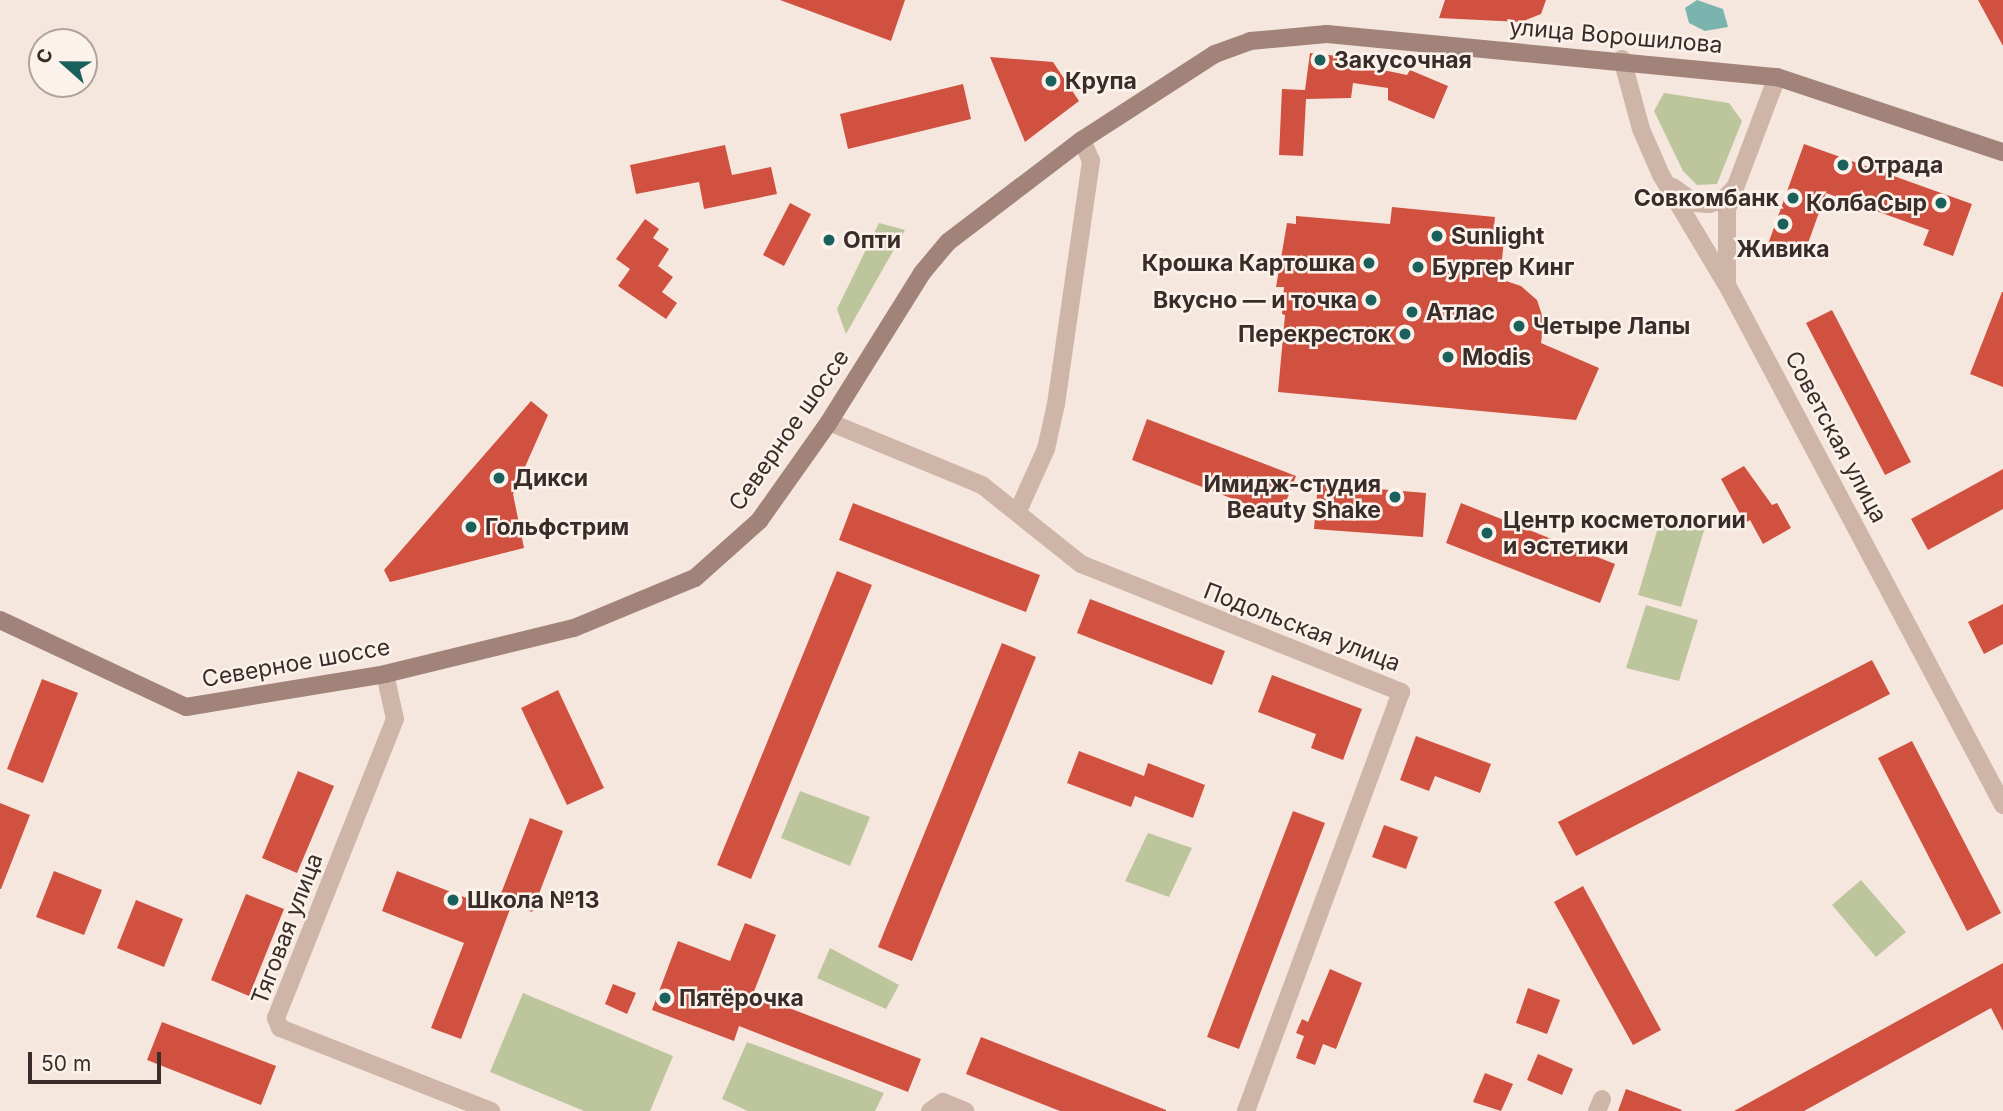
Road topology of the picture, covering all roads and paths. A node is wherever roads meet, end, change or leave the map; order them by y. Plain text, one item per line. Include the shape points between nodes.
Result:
1 (1215, 54) joint
2 (1622, 60) junction
3 (1777, 77) junction
4 (1082, 140) junction
5 (2003, 152) edge
6 (1661, 175) junction
7 (1738, 184) junction
8 (1727, 285) junction
9 (829, 422) junction
10 (1018, 511) junction
11 (0, 620) edge
12 (385, 674) junction
13 (2003, 805) edge
14 (936, 1106) edge
15 (491, 1111) edge
16 (965, 1111) edge
17 (1246, 1111) edge

1 - 2 main road, улица Ворошилова via 1250,41 1327,34
1 - 4 main road, Северное шоссе
2 - 3 main road, улица Ворошилова
2 - 6 street via 1640,129
3 - 5 main road, улица Ворошилова
3 - 7 street, Советская улица
4 - 9 main road, Северное шоссе via 948,242 922,273
4 - 10 street via 1091,161 1056,404 1046,449
6 - 7 street via 1695,203 1723,200
6 - 8 street
7 - 8 street, Советская улица via 1724,226
8 - 13 street, Советская улица
9 - 10 street, Подольская улица via 982,485
9 - 12 main road, Северное шоссе via 759,520 695,578 574,628
10 - 17 street, Подольская улица via 1081,564 1401,692
11 - 12 main road, Северное шоссе via 186,707
12 - 15 street, Тяговая улица via 395,719 276,1018 280,1028
14 - 16 street

